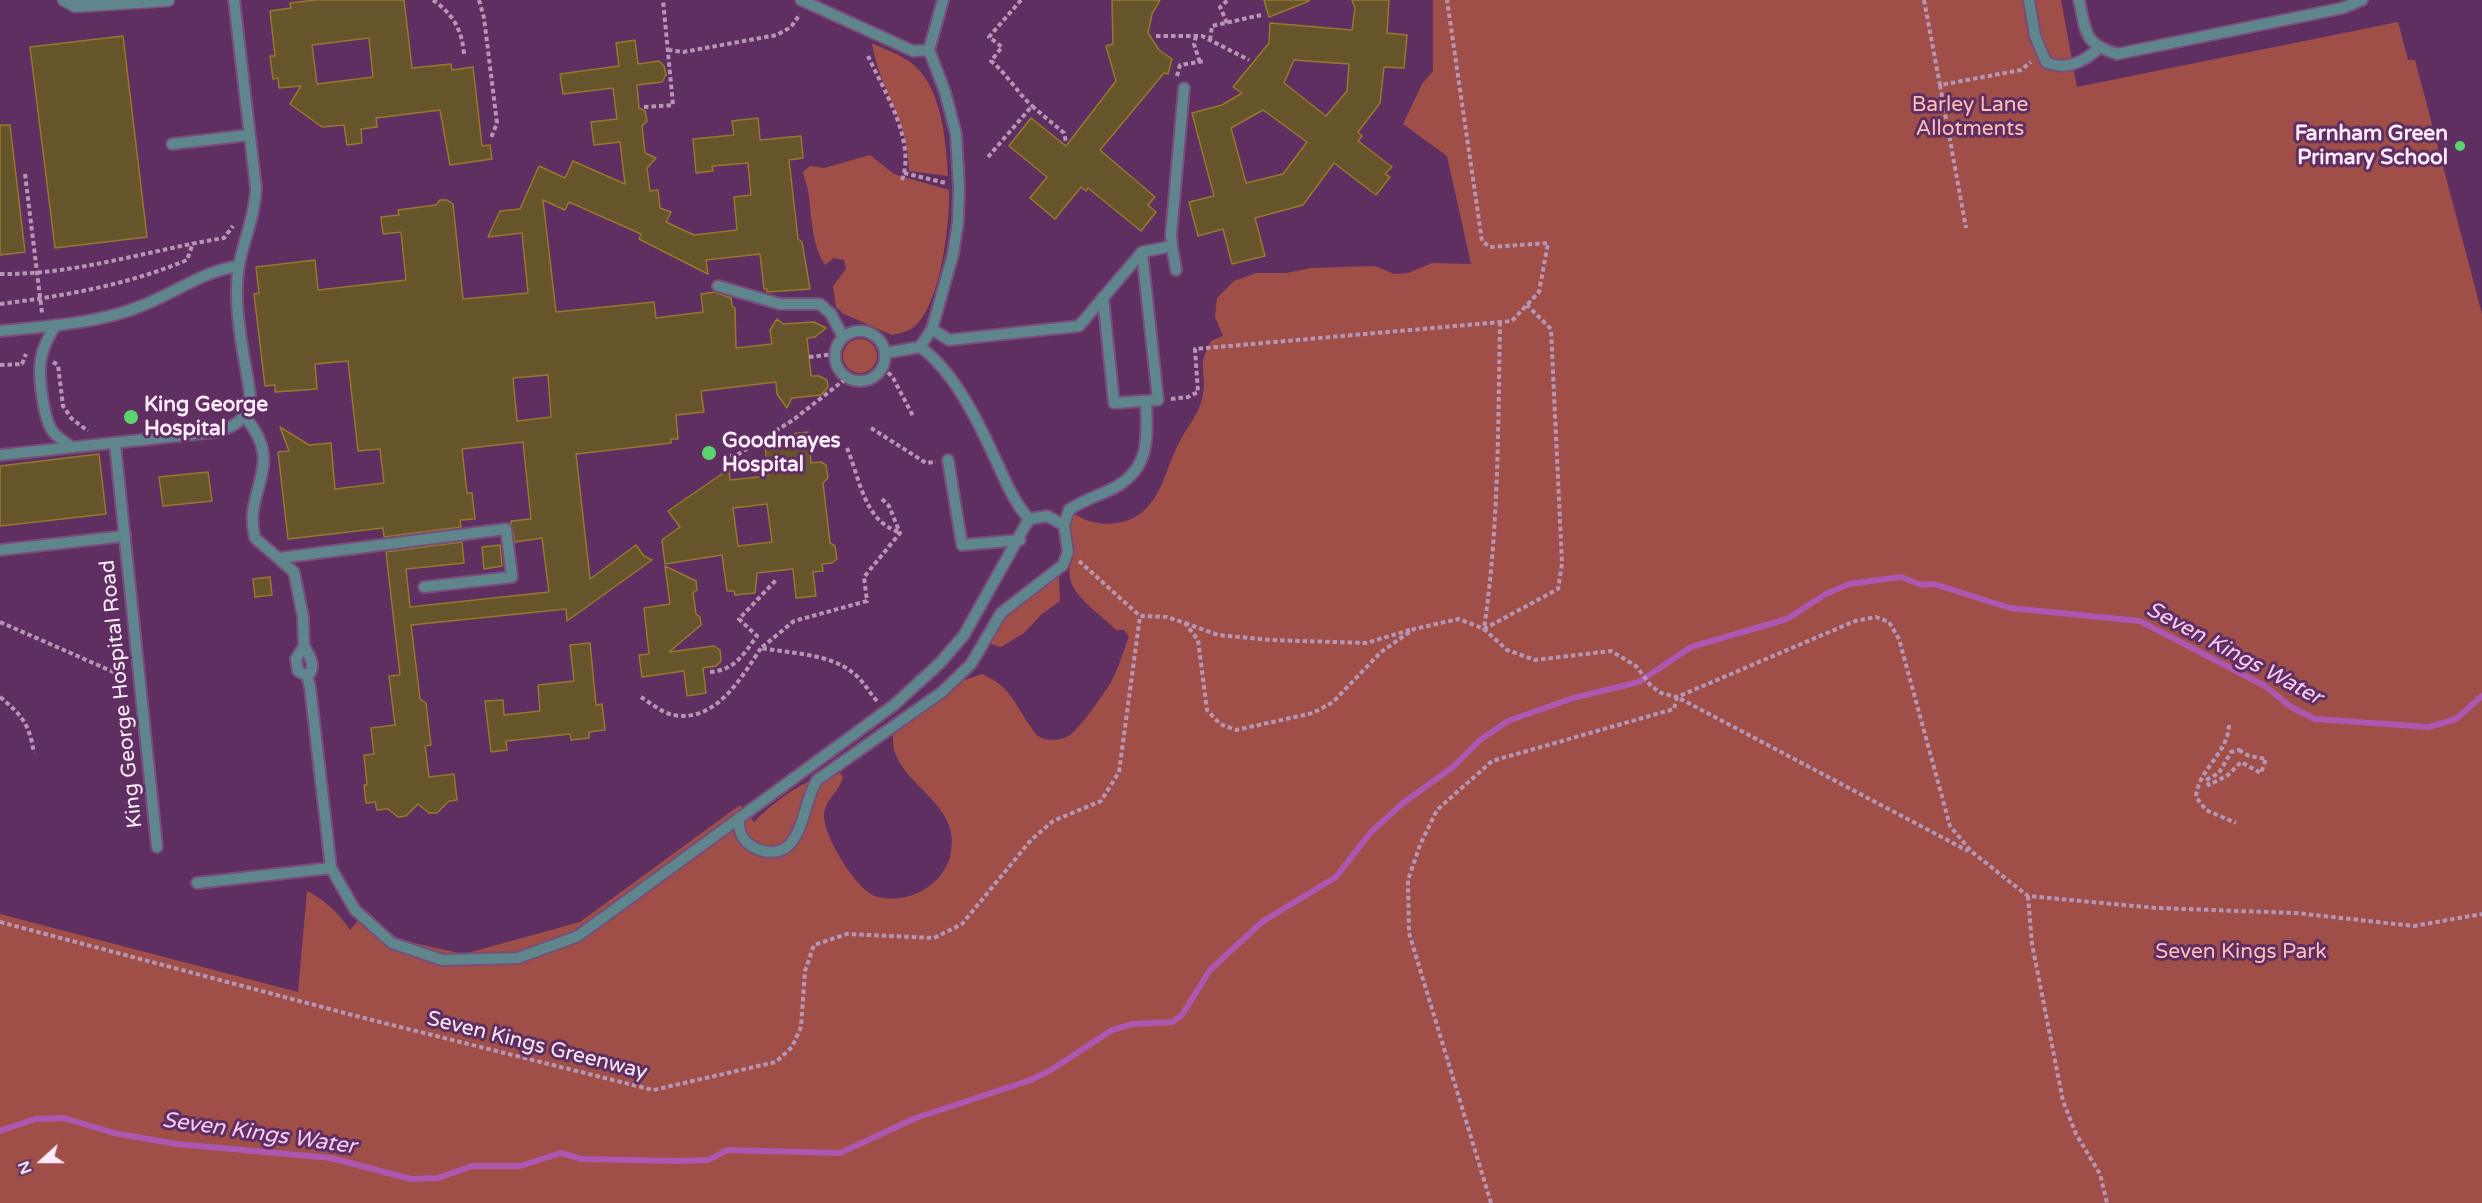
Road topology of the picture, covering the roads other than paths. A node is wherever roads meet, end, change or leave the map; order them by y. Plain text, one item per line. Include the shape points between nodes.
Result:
1 (64, 0) edge
2 (168, 0) edge
3 (234, 0) edge
4 (829, 0) edge
5 (943, 0) edge
6 (2029, 0) edge
7 (2079, 0) edge
8 (2362, 0) edge
9 (802, 4) edge
10 (824, 11) junction
11 (2099, 48) junction
12 (929, 50) junction
13 (1180, 84) road end
14 (249, 135) junction
15 (172, 144) dead end
16 (1172, 246) junction
17 (1142, 252) junction
18 (239, 266) junction
19 (1176, 270) dead end
20 (717, 286) dead end
21 (1102, 297) junction
22 (56, 325) junction
23 (932, 329) junction
24 (0, 331) edge
25 (843, 337) junction
26 (920, 346) junction
27 (885, 353) junction
28 (1146, 401) junction
29 (244, 416) junction
30 (115, 444) junction
31 (71, 447) junction
32 (0, 455) edge
33 (948, 460) road end
34 (1029, 519) junction
35 (1064, 525) junction
36 (125, 536) junction
37 (1020, 540) junction
38 (0, 550) edge
39 (279, 558) junction
40 (424, 587) dead end
41 (739, 818) junction
42 (157, 847) dead end
43 (331, 868) junction
44 (197, 883) dead end

1 - 2 street via 75,6
3 - 14 lane
4 - 10 lane
5 - 12 lane
6 - 11 lane via 2046,62 2065,65 2083,60
7 - 11 lane via 2087,35
8 - 11 lane via 2343,8 2117,54
9 - 10 lane
10 - 12 lane via 913,51
12 - 23 lane via 956,134 959,187 953,254
13 - 16 lane
14 - 15 lane
14 - 18 lane via 255,202
16 - 17 lane
16 - 19 lane
17 - 21 lane
17 - 28 lane via 1158,400
18 - 22 lane via 109,317
18 - 29 lane via 237,305 250,394
20 - 25 lane via 780,304 820,304 831,314
21 - 23 lane via 1079,326 949,340
21 - 28 lane via 1114,403
22 - 24 lane
22 - 31 lane via 40,359 45,414 53,431
23 - 26 lane
25 - 27 lane via 857,331 873,334
25 - 27 lane via 835,354 838,367 848,377 863,381 877,374
26 - 27 lane
26 - 34 lane via 936,358 980,425 1017,506
28 - 35 lane via 1148,438 1138,470 1119,485 1069,510
29 - 30 lane via 231,428 215,432
29 - 39 lane via 258,431 265,470 253,506 254,533 257,543
30 - 31 lane
30 - 36 lane, King George Hospital Road
31 - 32 lane
33 - 37 lane via 962,545
34 - 35 lane via 1047,516
34 - 37 lane
35 - 41 lane via 1068,552 1063,565 1002,613 971,664 942,692 818,780 790,845 777,853 764,852 746,842
36 - 38 lane, King George Hospital Road
36 - 42 lane, King George Hospital Road
37 - 41 lane via 964,635 940,663 886,710
39 - 40 lane via 506,529 512,577
39 - 43 lane via 296,577 303,617 304,646 296,659 298,671 307,676
41 - 43 lane via 578,936 518,958 442,960 392,943 355,910
43 - 44 lane

